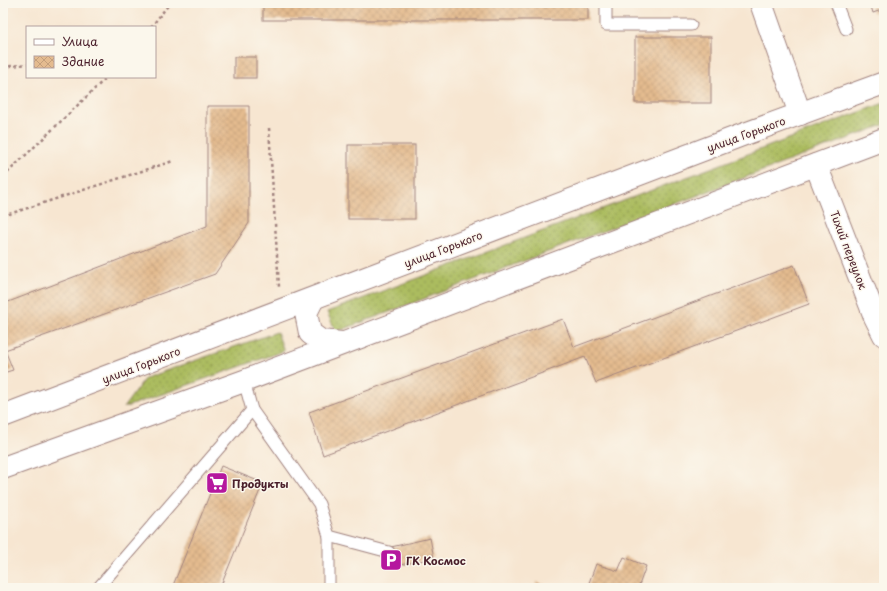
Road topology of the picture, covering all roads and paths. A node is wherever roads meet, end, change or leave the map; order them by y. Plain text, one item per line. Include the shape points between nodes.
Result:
1 (170, 3) edge
2 (606, 3) edge
3 (761, 3) edge
4 (836, 3) edge
5 (691, 25) dead end
6 (153, 26) edge
7 (846, 29) dead end
8 (26, 64) edge
9 (3, 67) edge
10 (106, 78) edge
11 (884, 83) edge
12 (800, 114) junction
13 (269, 128) dead end
14 (884, 139) edge
15 (173, 161) dead end
16 (816, 164) junction
17 (3, 177) edge
18 (3, 216) edge
19 (280, 291) dead end
20 (313, 299) junction
21 (884, 335) edge
22 (342, 343) junction
23 (244, 381) junction
24 (252, 410) junction
25 (3, 416) edge
26 (3, 468) edge
27 (329, 536) junction
28 (389, 552) dead end
29 (98, 588) edge
30 (329, 588) edge

1 - 6 path
2 - 5 lane via 606,25
3 - 12 main road
4 - 7 lane
8 - 9 path
10 - 17 path
11 - 12 main road, улица Горького
12 - 20 main road, улица Горького
13 - 19 path
14 - 16 main road
15 - 18 path
16 - 21 main road, Тихий переулок
16 - 22 main road
20 - 22 main road via 306,314 310,333 321,341
20 - 25 main road, улица Горького
22 - 23 main road
23 - 24 lane
23 - 26 main road
24 - 27 lane via 319,504
24 - 29 lane
27 - 28 lane
27 - 30 lane

